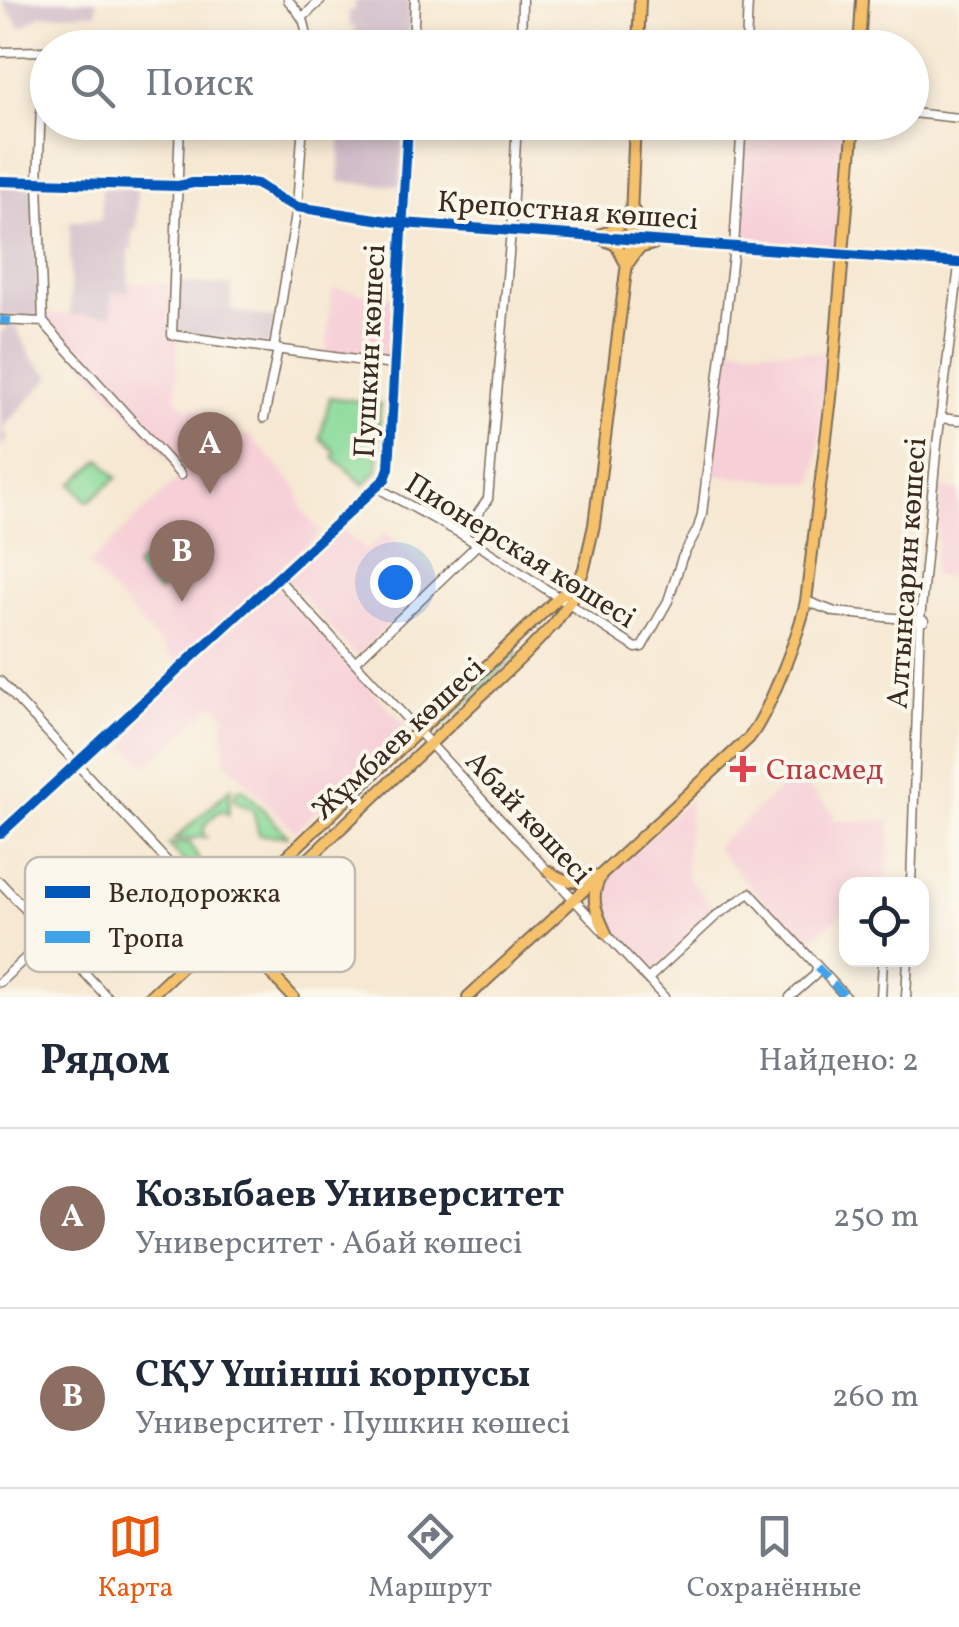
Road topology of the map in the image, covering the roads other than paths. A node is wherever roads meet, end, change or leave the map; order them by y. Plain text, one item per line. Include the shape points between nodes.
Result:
1 (288, 0) edge
2 (321, 0) edge
3 (415, 0) edge
4 (522, 0) edge
5 (640, 0) edge
6 (748, 0) edge
7 (862, 0) edge
8 (304, 17) junction
9 (307, 30) edge
10 (414, 30) edge
11 (521, 30) edge
12 (639, 30) edge
13 (747, 30) edge
14 (860, 30) edge
15 (30, 51) edge
16 (0, 52) edge
17 (929, 115) edge
18 (959, 118) edge
19 (40, 140) edge
20 (179, 140) edge
21 (302, 140) edge
22 (407, 140) edge
23 (516, 140) edge
24 (634, 140) edge
25 (741, 140) edge
26 (853, 140) edge
27 (0, 182) edge
28 (38, 182) junction
29 (178, 186) junction
30 (632, 205) junction
31 (297, 206) junction
32 (402, 223) junction
33 (512, 231) junction
34 (596, 236) junction
35 (630, 239) junction
36 (663, 241) junction
37 (734, 247) junction
38 (844, 255) junction
39 (959, 264) edge
40 (627, 268) junction
41 (0, 320) edge
42 (43, 322) junction
43 (276, 349) junction
44 (393, 365) junction
45 (946, 370) junction
46 (959, 370) edge
47 (264, 418) dead end
48 (940, 418) junction
49 (959, 420) edge
50 (180, 475) dead end
51 (378, 488) junction
52 (463, 535) junction
53 (478, 544) junction
54 (278, 579) junction
55 (564, 601) junction
56 (806, 601) junction
57 (923, 620) junction
58 (355, 662) junction
59 (0, 681) edge
60 (419, 731) junction
61 (430, 743) junction
62 (76, 763) junction
63 (0, 834) edge
64 (163, 857) edge
65 (287, 857) edge
66 (309, 857) edge
67 (608, 868) junction
68 (548, 871) junction
69 (911, 877) edge
70 (0, 882) edge
71 (574, 900) junction
72 (25, 910) edge
73 (606, 933) junction
74 (25, 959) edge
75 (817, 967) junction
76 (883, 967) edge
77 (908, 967) edge
78 (83, 972) edge
79 (176, 972) edge
80 (270, 972) edge
81 (648, 980) junction
82 (0, 982) edge
83 (107, 997) edge
84 (149, 997) edge
85 (293, 997) edge
86 (468, 997) edge
87 (664, 997) edge
88 (790, 997) edge
89 (846, 997) edge
90 (882, 997) edge
91 (906, 997) edge

1 - 8 street
2 - 8 street
3 - 10 street
4 - 11 street
5 - 12 main road
6 - 13 street
7 - 14 main road
8 - 9 street
15 - 16 street
17 - 18 street
19 - 28 street
20 - 29 street
21 - 31 street
22 - 32 street, Пушкин көшесі
23 - 33 street
24 - 30 main road, Жұмбаев көшесі
25 - 37 street
26 - 38 main road
27 - 28 street, Крепостная көшесі
28 - 29 street, Крепостная көшесі
28 - 42 street
29 - 31 street, Крепостная көшесі via 257,184
29 - 43 street via 172,334
30 - 34 main road via 618,228
30 - 35 main road, Жұмбаев көшесі
30 - 36 main road via 641,228
31 - 32 street, Крепостная көшесі
31 - 43 street
32 - 33 street, Крепостная көшесі
32 - 44 street, Пушкин көшесі
33 - 34 street, Крепостная көшесі
33 - 52 street via 488,499
34 - 35 street, Крепостная көшесі
34 - 40 main road via 618,248
35 - 36 street, Крепостная көшесі
35 - 40 main road, Жұмбаев көшесі
36 - 37 street, Крепостная көшесі
36 - 40 main road via 637,250
37 - 38 street, Крепостная көшесі
37 - 55 street, Пионерская көшесі via 701,518 668,600 640,649
38 - 39 street, Крепостная көшесі
38 - 56 main road
39 - 45 street, Алтынсарин көшесі
40 - 55 main road, Жұмбаев көшесі via 594,526 584,568
41 - 42 street
42 - 50 street
43 - 44 street
43 - 47 street
44 - 51 street, Пушкин көшесі via 388,468
45 - 46 street
45 - 48 street, Алтынсарин көшесі
48 - 49 street
48 - 57 street, Алтынсарин көшесі
51 - 52 street, Пионерская көшесі
51 - 54 street, Пушкин көшесі
52 - 53 street, Пионерская көшесі
53 - 55 street, Пионерская көшесі
53 - 58 street
54 - 58 street, Абай көшесі
54 - 62 street, Пушкин көшесі
55 - 60 main road, Жұмбаев көшесі
55 - 61 main road, Жұмбаев көшесі via 555,624
56 - 57 street via 835,612
56 - 67 main road via 755,732
57 - 69 street, Алтынсарин көшесі
58 - 60 street, Абай көшесі
59 - 62 street
60 - 61 street, Абай көшесі
60 - 65 main road, Жұмбаев көшесі
61 - 66 main road, Жұмбаев көшесі
61 - 68 street, Абай көшесі
62 - 63 street, Пушкин көшесі
62 - 64 street
67 - 68 main road via 573,882
67 - 71 main road
67 - 73 main road via 594,897
68 - 71 street, Абай көшесі
70 - 72 street
71 - 73 street, Абай көшесі
71 - 86 main road
73 - 81 street, Абай көшесі
74 - 82 street
75 - 81 street via 750,893
75 - 88 street
75 - 89 street
76 - 90 street
77 - 91 street
78 - 83 street
79 - 84 main road, Жұмбаев көшесі
80 - 85 main road
81 - 87 street, Абай көшесі

